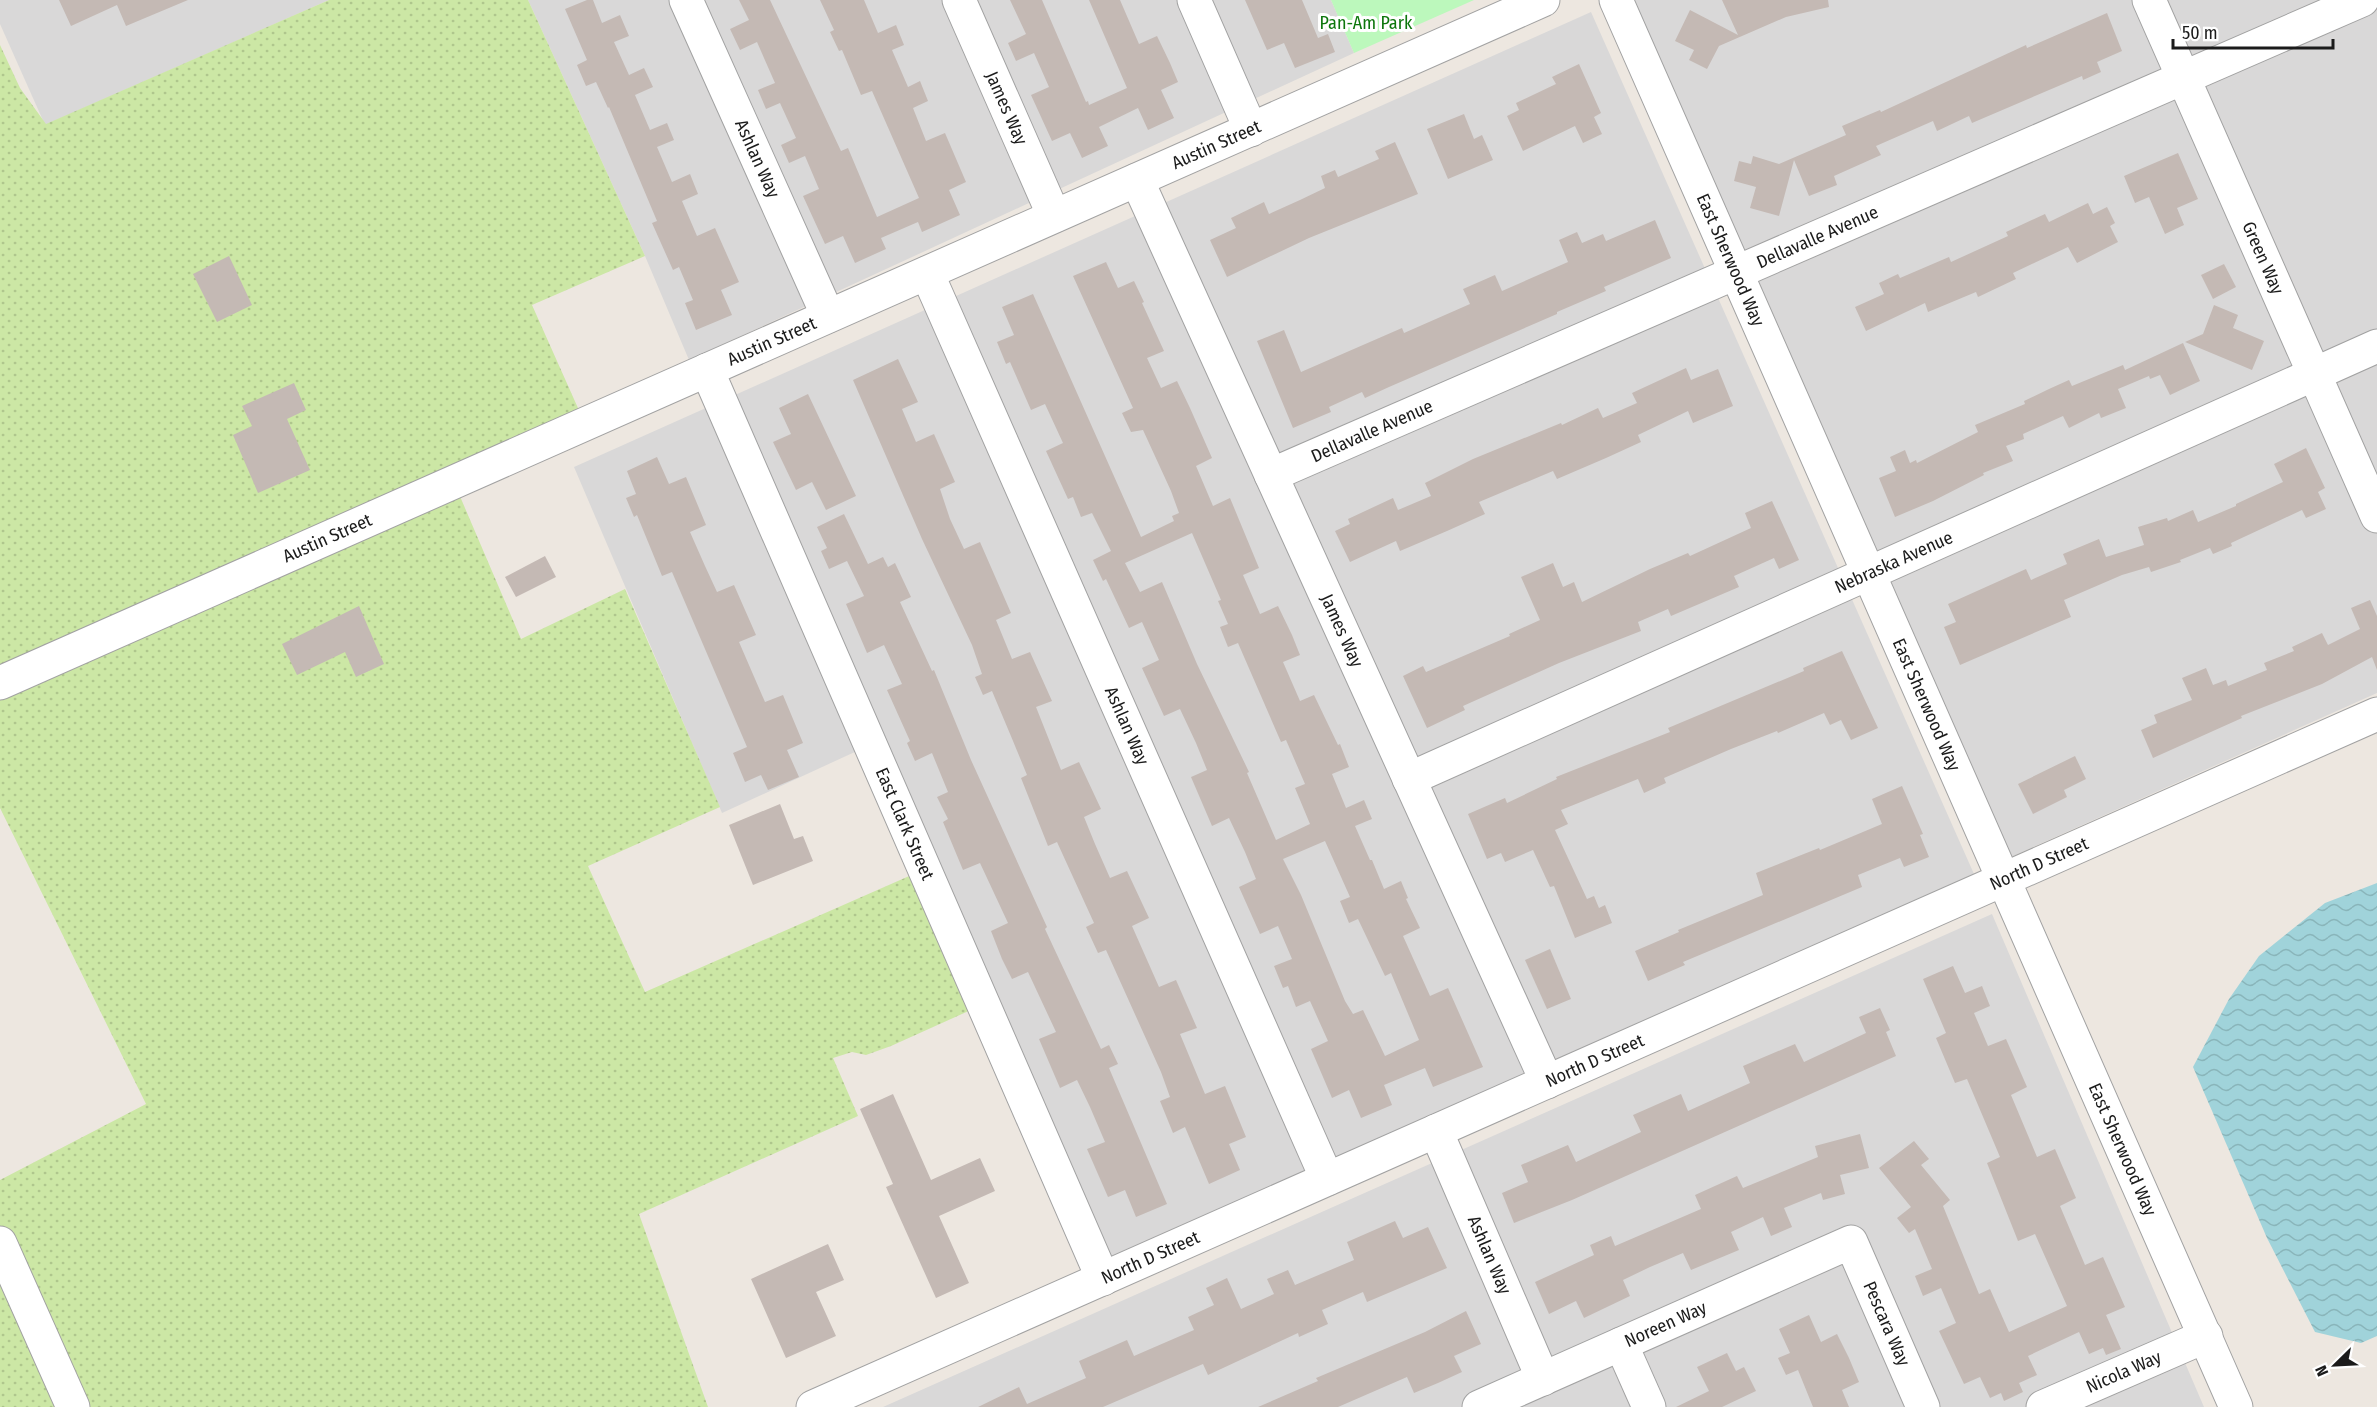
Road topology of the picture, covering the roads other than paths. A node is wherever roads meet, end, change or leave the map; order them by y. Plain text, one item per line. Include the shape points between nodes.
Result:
1 (686, 0) edge
2 (959, 0) edge
3 (1194, 0) edge
4 (1543, 0) edge
5 (1616, 0) edge
6 (2149, 0) edge
7 (2362, 0) edge
8 (2183, 78) junction
9 (1251, 129) junction
10 (1137, 180) junction
11 (1054, 216) junction
12 (1736, 272) junction
13 (927, 273) junction
14 (828, 316) junction
15 (2377, 345) edge
16 (707, 370) junction
17 (2314, 373) junction
18 (1271, 475) junction
19 (2377, 516) edge
20 (1869, 573) junction
21 (0, 683) edge
22 (2377, 714) edge
23 (1409, 779) junction
24 (2004, 879) junction
25 (1547, 1082) junction
26 (1436, 1131) junction
27 (1327, 1179) junction
28 (1851, 1242) joint
29 (0, 1243) edge
30 (1103, 1278) junction
31 (2206, 1336) junction
32 (1621, 1344) junction
33 (1543, 1378) junction
34 (73, 1407) edge
35 (813, 1407) edge
36 (1479, 1407) edge
37 (1649, 1407) edge
38 (1923, 1407) edge
39 (2043, 1407) edge
40 (2236, 1407) edge

1 - 14 street, Ashlan Way
2 - 11 street, James Way
3 - 9 street
4 - 9 street, Austin Street
5 - 12 street, East Sherwood Way
6 - 8 street, Green Way
7 - 8 street, Dellavalle Avenue
8 - 12 street, Dellavalle Avenue
8 - 17 street, Green Way
9 - 10 street, Austin Street
10 - 11 street, Austin Street
10 - 18 street, James Way
11 - 13 street, Austin Street
12 - 18 street, Dellavalle Avenue
12 - 20 street, East Sherwood Way
13 - 14 street, Austin Street
13 - 27 street, Ashlan Way
14 - 16 street, Austin Street
15 - 17 street, Nebraska Avenue
16 - 21 street, Austin Street
16 - 30 street, East Clark Street
17 - 19 street, Green Way
17 - 20 street, Nebraska Avenue
18 - 23 street, James Way
20 - 23 street, Nebraska Avenue
20 - 24 street, East Sherwood Way
22 - 24 street, North D Street
23 - 25 street, James Way
24 - 25 street, North D Street
24 - 31 street, East Sherwood Way
25 - 26 street, North D Street
26 - 27 street, North D Street
26 - 33 street, Ashlan Way
27 - 30 street, North D Street
28 - 32 street, Noreen Way
28 - 38 street, Pescara Way
29 - 34 street
30 - 35 street, North D Street
31 - 39 street, Nicola Way
31 - 40 street, East Sherwood Way
32 - 33 street, Noreen Way
32 - 37 street
33 - 36 street, Noreen Way

